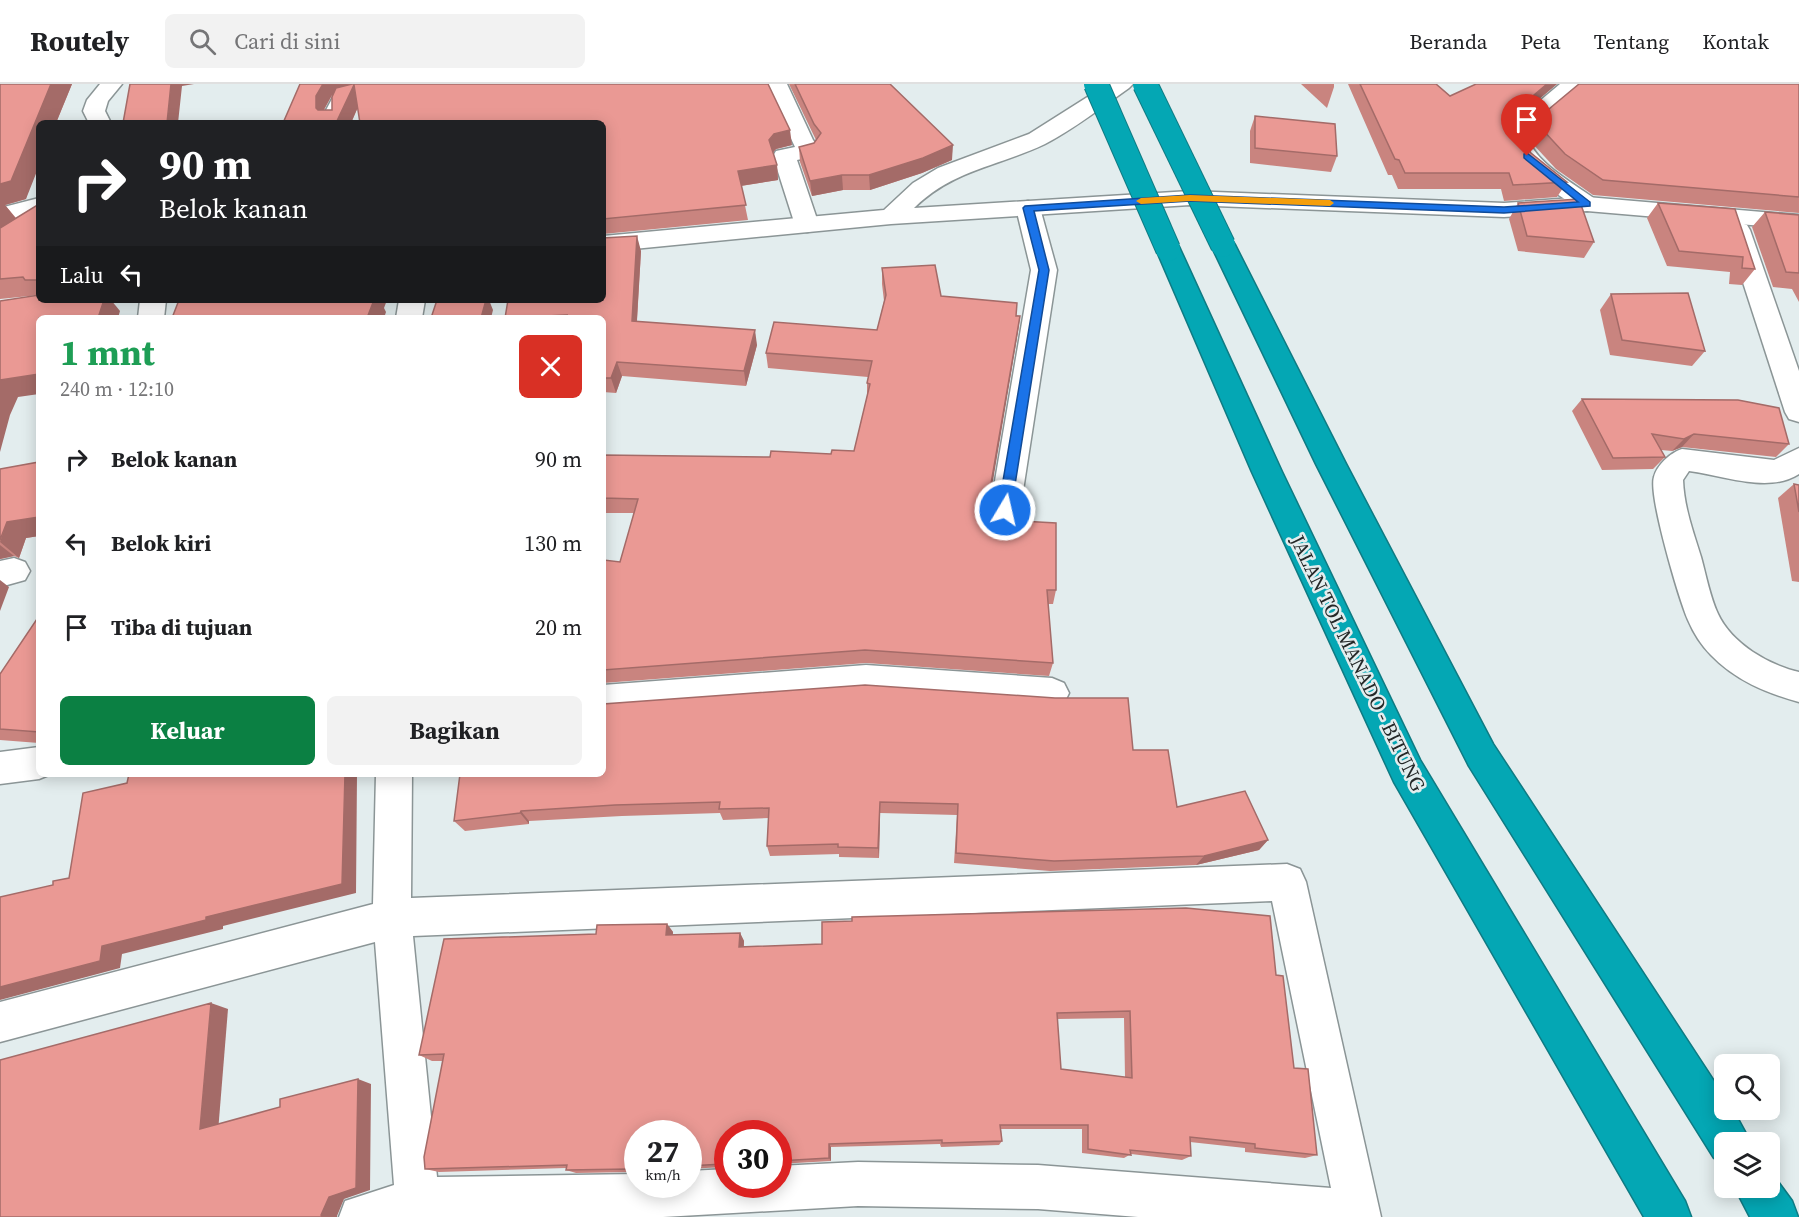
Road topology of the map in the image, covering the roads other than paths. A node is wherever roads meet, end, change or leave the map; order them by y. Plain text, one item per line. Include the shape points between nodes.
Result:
1 (111, 84) edge
2 (396, 84) edge
3 (776, 84) edge
4 (1096, 84) edge
5 (1122, 84) edge
6 (1145, 84) edge
7 (1573, 84) edge
8 (98, 120) edge
9 (332, 120) edge
10 (1587, 204) junction
11 (36, 206) edge
12 (1028, 208) junction
13 (0, 215) edge
14 (1734, 216) junction
15 (891, 217) junction
16 (1799, 222) edge
17 (807, 225) junction
18 (606, 244) edge
19 (1799, 412) edge
20 (1799, 459) edge
21 (1005, 510) dead end
22 (1799, 687) edge
23 (1052, 693) dead end
24 (606, 700) edge
25 (36, 763) edge
26 (0, 768) edge
27 (394, 777) edge
28 (392, 918) junction
29 (0, 1022) edge
30 (1722, 1132) edge
31 (1764, 1198) edge
32 (418, 1208) edge
33 (1358, 1215) edge
34 (361, 1217) edge
35 (1669, 1217) edge
36 (1776, 1217) edge

1 - 8 street via 94,111
2 - 9 lane via 337,99
3 - 17 street via 809,149 784,156
4 - 35 highway, JALAN TOL MANADO - BITUNG, bridge via 1267,472 1407,771
5 - 15 street via 1038,139 946,173 921,188
6 - 30 highway, bridge via 1326,453 1481,755
7 - 10 street via 1514,132 1514,138 1536,165
10 - 12 street via 1504,210 1190,198
10 - 14 street
11 - 13 street
12 - 15 street
12 - 21 street via 1044,270
14 - 16 street
14 - 19 street
15 - 17 street
17 - 18 street
20 - 22 street via 1783,470 1682,460 1668,478 1669,503 1704,620 1721,644 1738,658 1772,680
23 - 24 street via 866,680
25 - 26 street
27 - 28 street
28 - 29 street
28 - 32 street
28 - 33 street via 1287,882
31 - 36 highway
32 - 33 street via 858,1184 1038,1187
32 - 34 street

